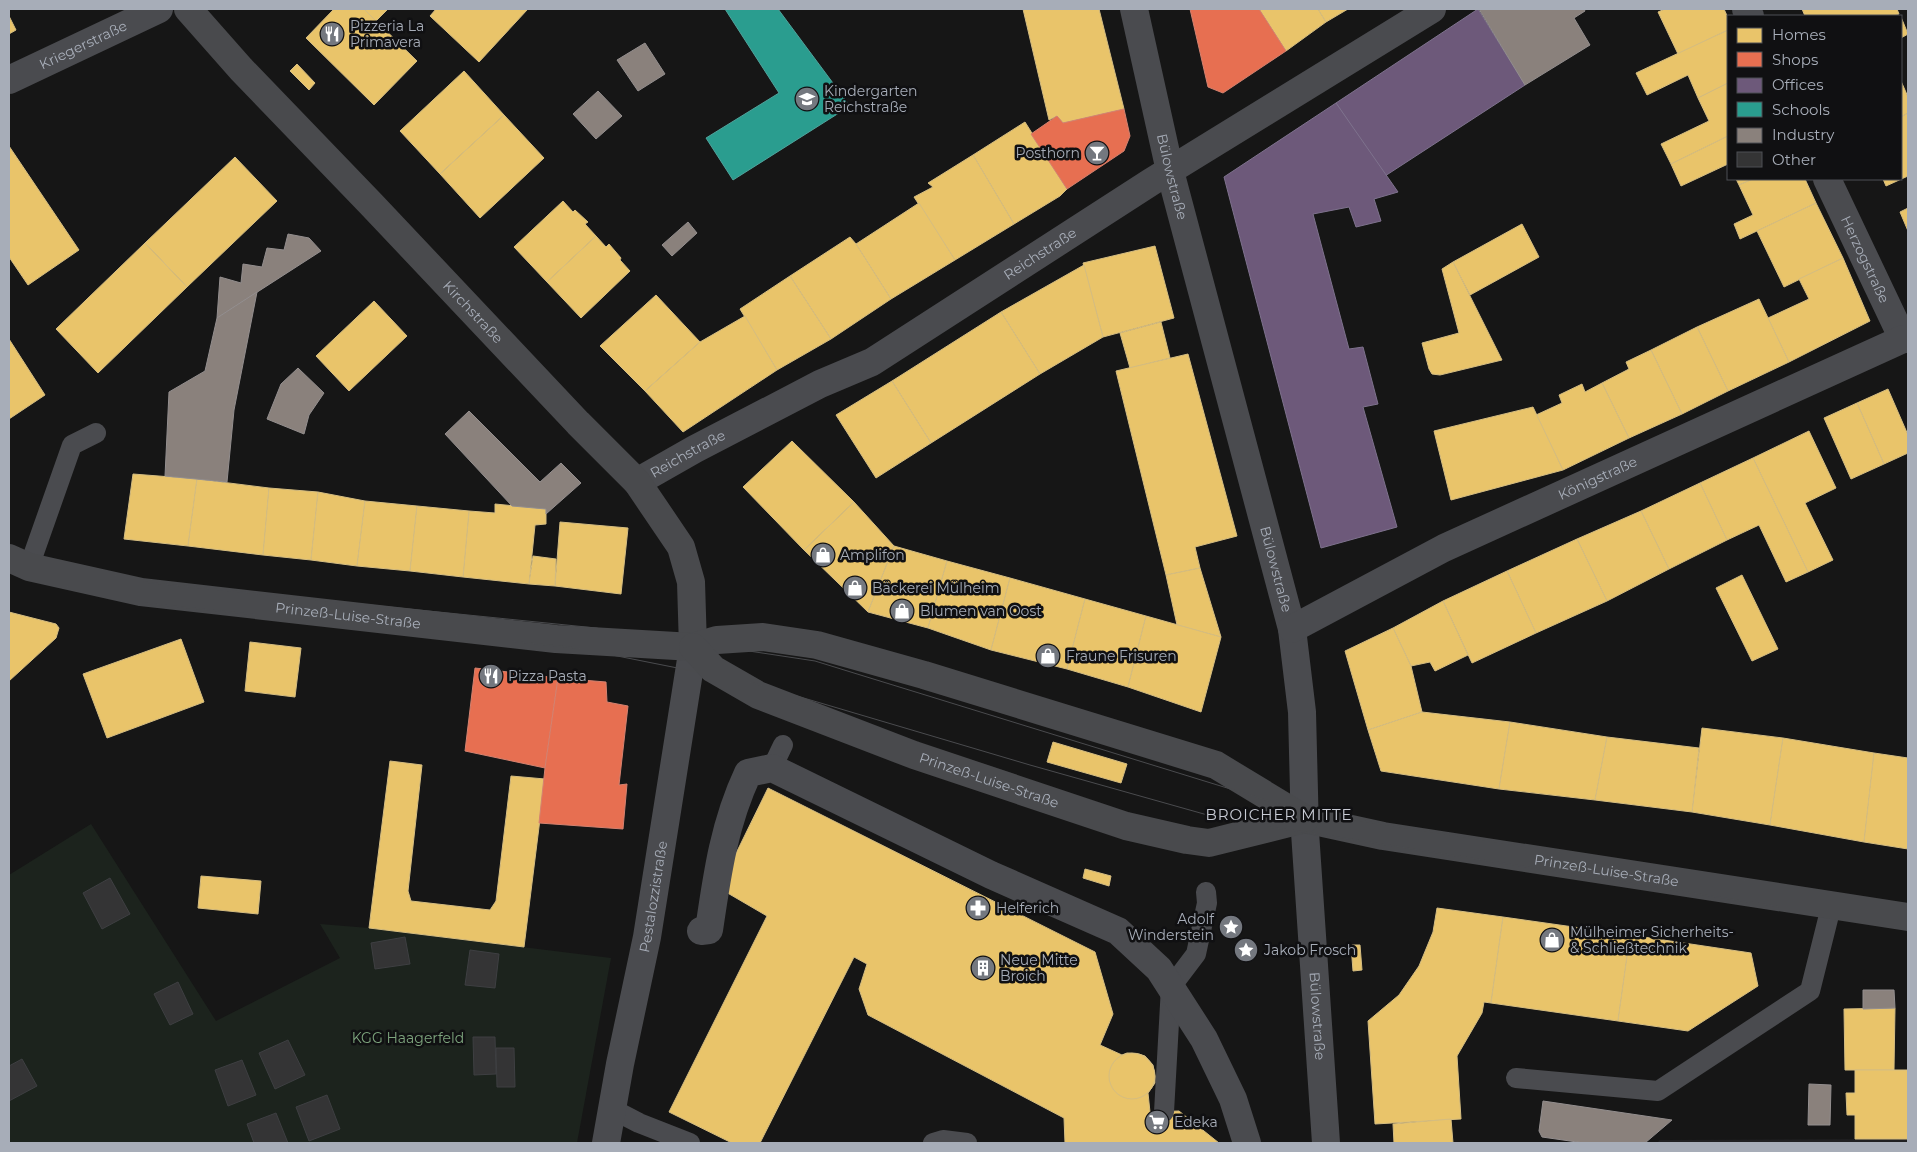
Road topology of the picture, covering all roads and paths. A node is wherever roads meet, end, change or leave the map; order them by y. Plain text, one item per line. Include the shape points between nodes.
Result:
1 (159, 9) edge
2 (188, 9) edge
3 (1134, 9) edge
4 (1432, 9) edge
5 (9, 80) edge
6 (1170, 170) junction
7 (1827, 180) edge
8 (1906, 339) edge
9 (96, 433) dead end
10 (637, 482) junction
11 (19, 562) edge
12 (1292, 628) junction
13 (693, 647) junction
14 (1305, 819) junction
15 (1206, 892) dead end
16 (1827, 906) junction
17 (1908, 917) edge
18 (701, 931) dead end
19 (1171, 988) junction
20 (1516, 1078) dead end
21 (612, 1109) junction
22 (1164, 1112) dead end
23 (606, 1143) edge
24 (690, 1143) edge
25 (932, 1143) edge
26 (967, 1143) edge
27 (1247, 1143) edge
28 (1326, 1143) edge

1 - 5 street, Kriegerstraße
2 - 10 main road, Kirchstraße via 241,69
3 - 6 street, Bülowstraße
4 - 6 street, Reichstraße
6 - 10 street, Reichstraße via 872,362 820,384
6 - 12 street, Bülowstraße
7 - 8 street, Herzogstraße
8 - 12 street, Königstraße via 1444,548
9 - 11 lane via 72,445
10 - 13 main road, Kirchstraße via 680,546 691,582
11 - 13 main road, Prinzeß-Luise-Straße via 141,592 570,640
12 - 14 street, Bülowstraße via 1302,712
13 - 14 main road, Prinzeß-Luise-Straße via 717,640 763,637 848,653 1216,765
13 - 14 main road, Prinzeß-Luise-Straße via 713,669 758,695 914,755 1126,826 1209,843
13 - 21 street, Pestalozzistraße via 647,937
14 - 16 main road, Prinzeß-Luise-Straße via 1383,836
14 - 28 street, Bülowstraße
15 - 19 lane via 1207,903 1196,954
16 - 17 main road, Prinzeß-Luise-Straße
16 - 20 lane via 1828,914 1810,990 1658,1091
18 - 19 street via 709,930 719,861 735,800 748,773 778,757 991,875 1118,931 1159,969
19 - 22 lane
19 - 27 street via 1208,1047 1233,1099
21 - 23 street, Pestalozzistraße
21 - 24 lane
25 - 26 lane via 943,1140

